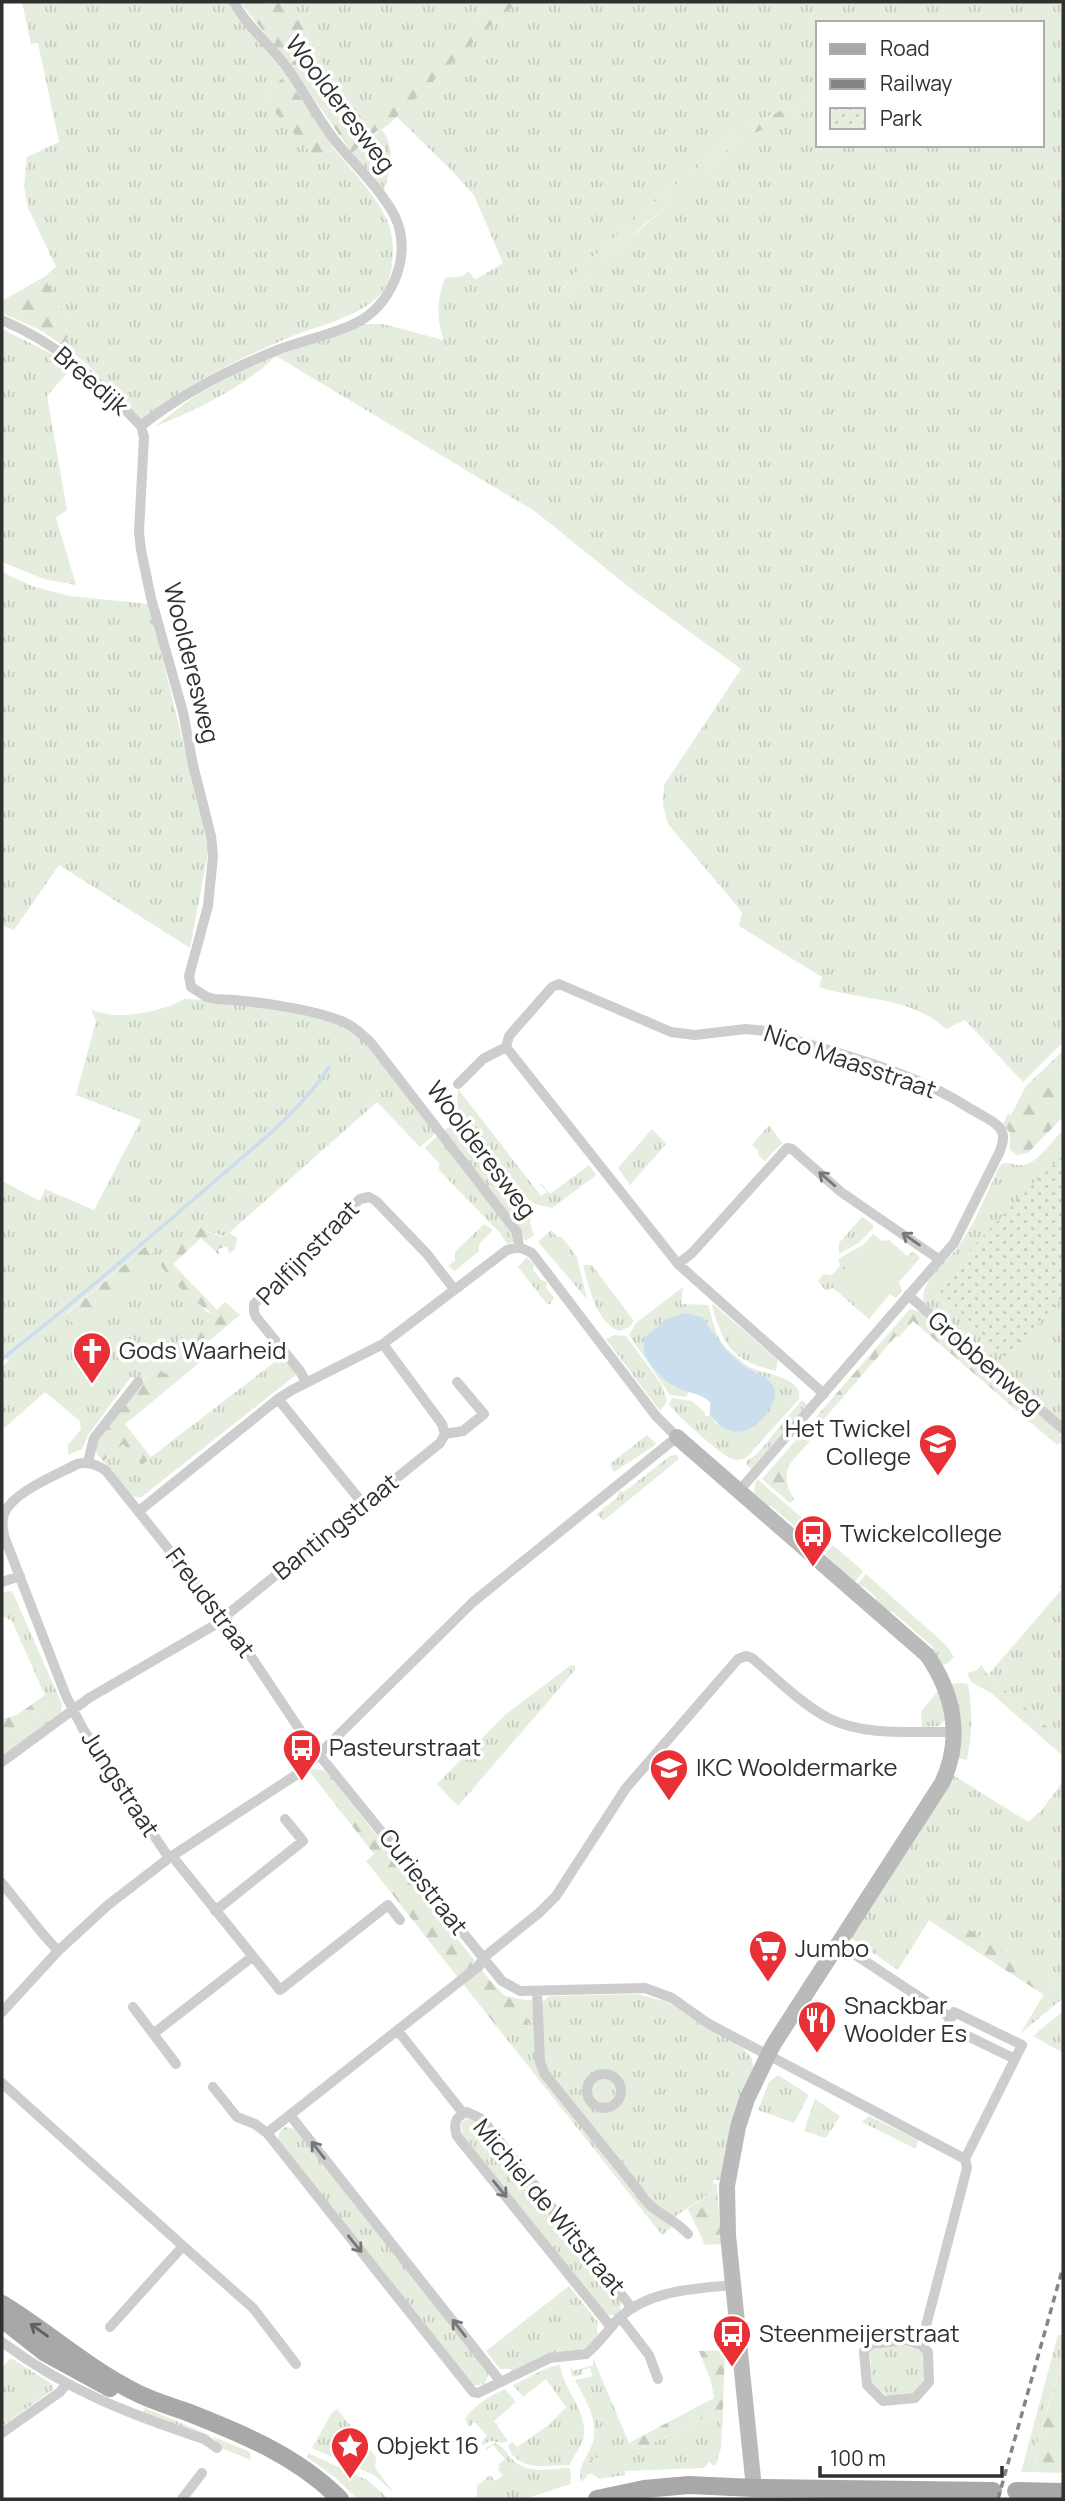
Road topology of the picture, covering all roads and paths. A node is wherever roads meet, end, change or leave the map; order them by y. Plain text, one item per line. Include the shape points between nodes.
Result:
1 (234, 2) edge
2 (2, 320) edge
3 (141, 426) junction
4 (506, 1047) junction
5 (458, 1084) dead end
6 (519, 1247) junction
7 (940, 1260) junction
8 (678, 1264) junction
9 (454, 1289) junction
10 (908, 1295) junction
11 (383, 1344) junction
12 (138, 1382) dead end
13 (306, 1382) junction
14 (457, 1382) dead end
15 (824, 1394) junction
16 (278, 1399) junction
17 (1063, 1429) edge
18 (445, 1434) junction
19 (677, 1437) junction
20 (89, 1462) junction
21 (739, 1492) junction
22 (364, 1505) junction
23 (139, 1511) junction
24 (3, 1513) edge
25 (20, 1576) junction
26 (2, 1583) edge
27 (224, 1618) junction
28 (73, 1710) junction
29 (955, 1732) junction
30 (319, 1754) junction
31 (2, 1762) edge
32 (285, 1819) dead end
33 (170, 1857) junction
34 (2, 1882) edge
35 (215, 1911) junction
36 (400, 1920) dead end
37 (839, 1944) junction
38 (58, 1951) junction
39 (252, 1957) junction
40 (483, 1958) junction
41 (537, 1991) junction
42 (133, 2007) dead end
43 (2, 2012) edge
44 (398, 2031) junction
45 (153, 2034) junction
46 (768, 2054) junction
47 (176, 2064) dead end
48 (2, 2083) edge
49 (213, 2087) dead end
50 (590, 2101) dead end
51 (463, 2113) junction
52 (576, 2113) junction
53 (290, 2115) junction
54 (267, 2133) junction
55 (965, 2159) junction
56 (688, 2234) dead end
57 (183, 2246) junction
58 (732, 2285) junction
59 (2, 2304) edge
60 (632, 2308) junction
61 (620, 2318) junction
62 (2, 2319) edge
63 (110, 2327) dead end
64 (611, 2327) junction
65 (2, 2342) edge
66 (921, 2345) junction
67 (296, 2364) dead end
68 (658, 2379) dead end
69 (501, 2382) junction
70 (66, 2384) junction
71 (137, 2393) junction
72 (2, 2433) edge
73 (218, 2448) dead end
74 (202, 2473) dead end
75 (993, 2491) dead end
76 (1016, 2491) dead end
77 (1063, 2492) edge
78 (755, 2494) edge
79 (182, 2499) edge
80 (340, 2499) edge
81 (597, 2499) edge

1 - 3 street, Woolderesweg via 288,68 335,141 394,216 401,242 396,276 389,293 358,322 247,363 174,401
2 - 3 street, Breedijk via 76,362
3 - 6 street, Woolderesweg via 141,550 212,846 208,906 189,976 191,987 207,997 297,1010 354,1028 372,1044 517,1233
4 - 5 street, Nico Maasstraat via 483,1059
4 - 7 street, Nico Maasstraat via 509,1036 559,984 671,1031 695,1035 765,1031 917,1080 998,1126 1004,1140 961,1233
4 - 8 street
6 - 9 street via 507,1250
6 - 19 street, Woolderesweg via 532,1253
7 -> 8 street via 841,1192 787,1148
7 - 10 street, Nico Maasstraat
8 - 15 street
9 - 11 street
9 - 13 street, Palfijnstraat via 376,1201 360,1199 254,1304 256,1317
10 - 15 street, Nico Maasstraat
10 - 17 street, Grobbenweg
11 - 13 street
11 - 18 street
12 - 20 street via 94,1438
13 - 16 street
14 - 18 street, Bantingstraat via 484,1414 463,1431
15 - 21 street, Nico Maasstraat
16 - 22 street
16 - 23 street
18 - 22 street, Bantingstraat
19 - 21 street, Woolderesweg
19 - 30 street via 473,1602
20 - 23 street, Freudstraat via 106,1471
20 - 24 street via 18,1496
21 - 29 street, Woolderesweg via 927,1655 950,1701
22 - 27 street, Bantingstraat
23 - 27 street, Freudstraat
24 - 25 street via 4,1536
25 - 26 street
25 - 28 street
27 - 28 street, Bantingstraat
27 - 30 street, Freudstraat
28 - 31 street, Bantingstraat
28 - 33 street, Jungstraat
29 - 37 street, Woolderesweg via 942,1783
29 - 40 street via 878,1731 840,1723 808,1705 752,1658 742,1657 632,1781 556,1896
30 - 33 street
30 - 40 street, Curiestraat
32 - 35 street via 303,1841
33 - 35 street, Jungstraat
33 - 38 street
34 - 38 street
35 - 39 street, Jungstraat
36 - 39 street, Jungstraat via 388,1905 280,1990
37 - 46 street, Woolderesweg
37 - 55 street via 951,2018 954,2012 1022,2045
38 - 43 street
39 - 45 street
40 - 41 street, Curiestraat via 509,1987
40 - 44 street
41 - 46 street, Curiestraat via 655,1990
41 - 52 street via 540,2062
42 - 45 street
44 - 51 street, Michiel de Witstraat
44 - 53 street
45 - 47 street
46 - 55 street
46 - 58 street, Woolderesweg via 747,2099 729,2168
48 - 57 street
49 - 54 street via 237,2117
50 - 52 street
51 - 60 street, Michiel de Witstraat via 482,2119
51 -> 64 street, Michiel de Witstraat via 455,2125 457,2136
52 - 56 street via 645,2202
53 - 54 street
69 -> 53 street
54 -> 69 street via 474,2392
55 - 66 street via 967,2168
57 - 63 street
57 - 67 street via 253,2308
58 - 60 street via 675,2292
58 - 78 street, Woolderesweg
71 -> 59 main road
60 - 61 street
61 - 64 street
61 - 68 street via 649,2355
62 - 71 main road via 70,2368 109,2388
64 - 69 street via 586,2354 550,2358
65 - 70 street
66 - 66 street via 905,2340 867,2347 869,2388 888,2402 919,2395 931,2378 928,2352
70 - 72 street
70 - 73 street
71 - 80 main road via 270,2447
74 - 79 street
75 - 78 main road
76 - 77 main road
78 - 81 main road via 689,2486

